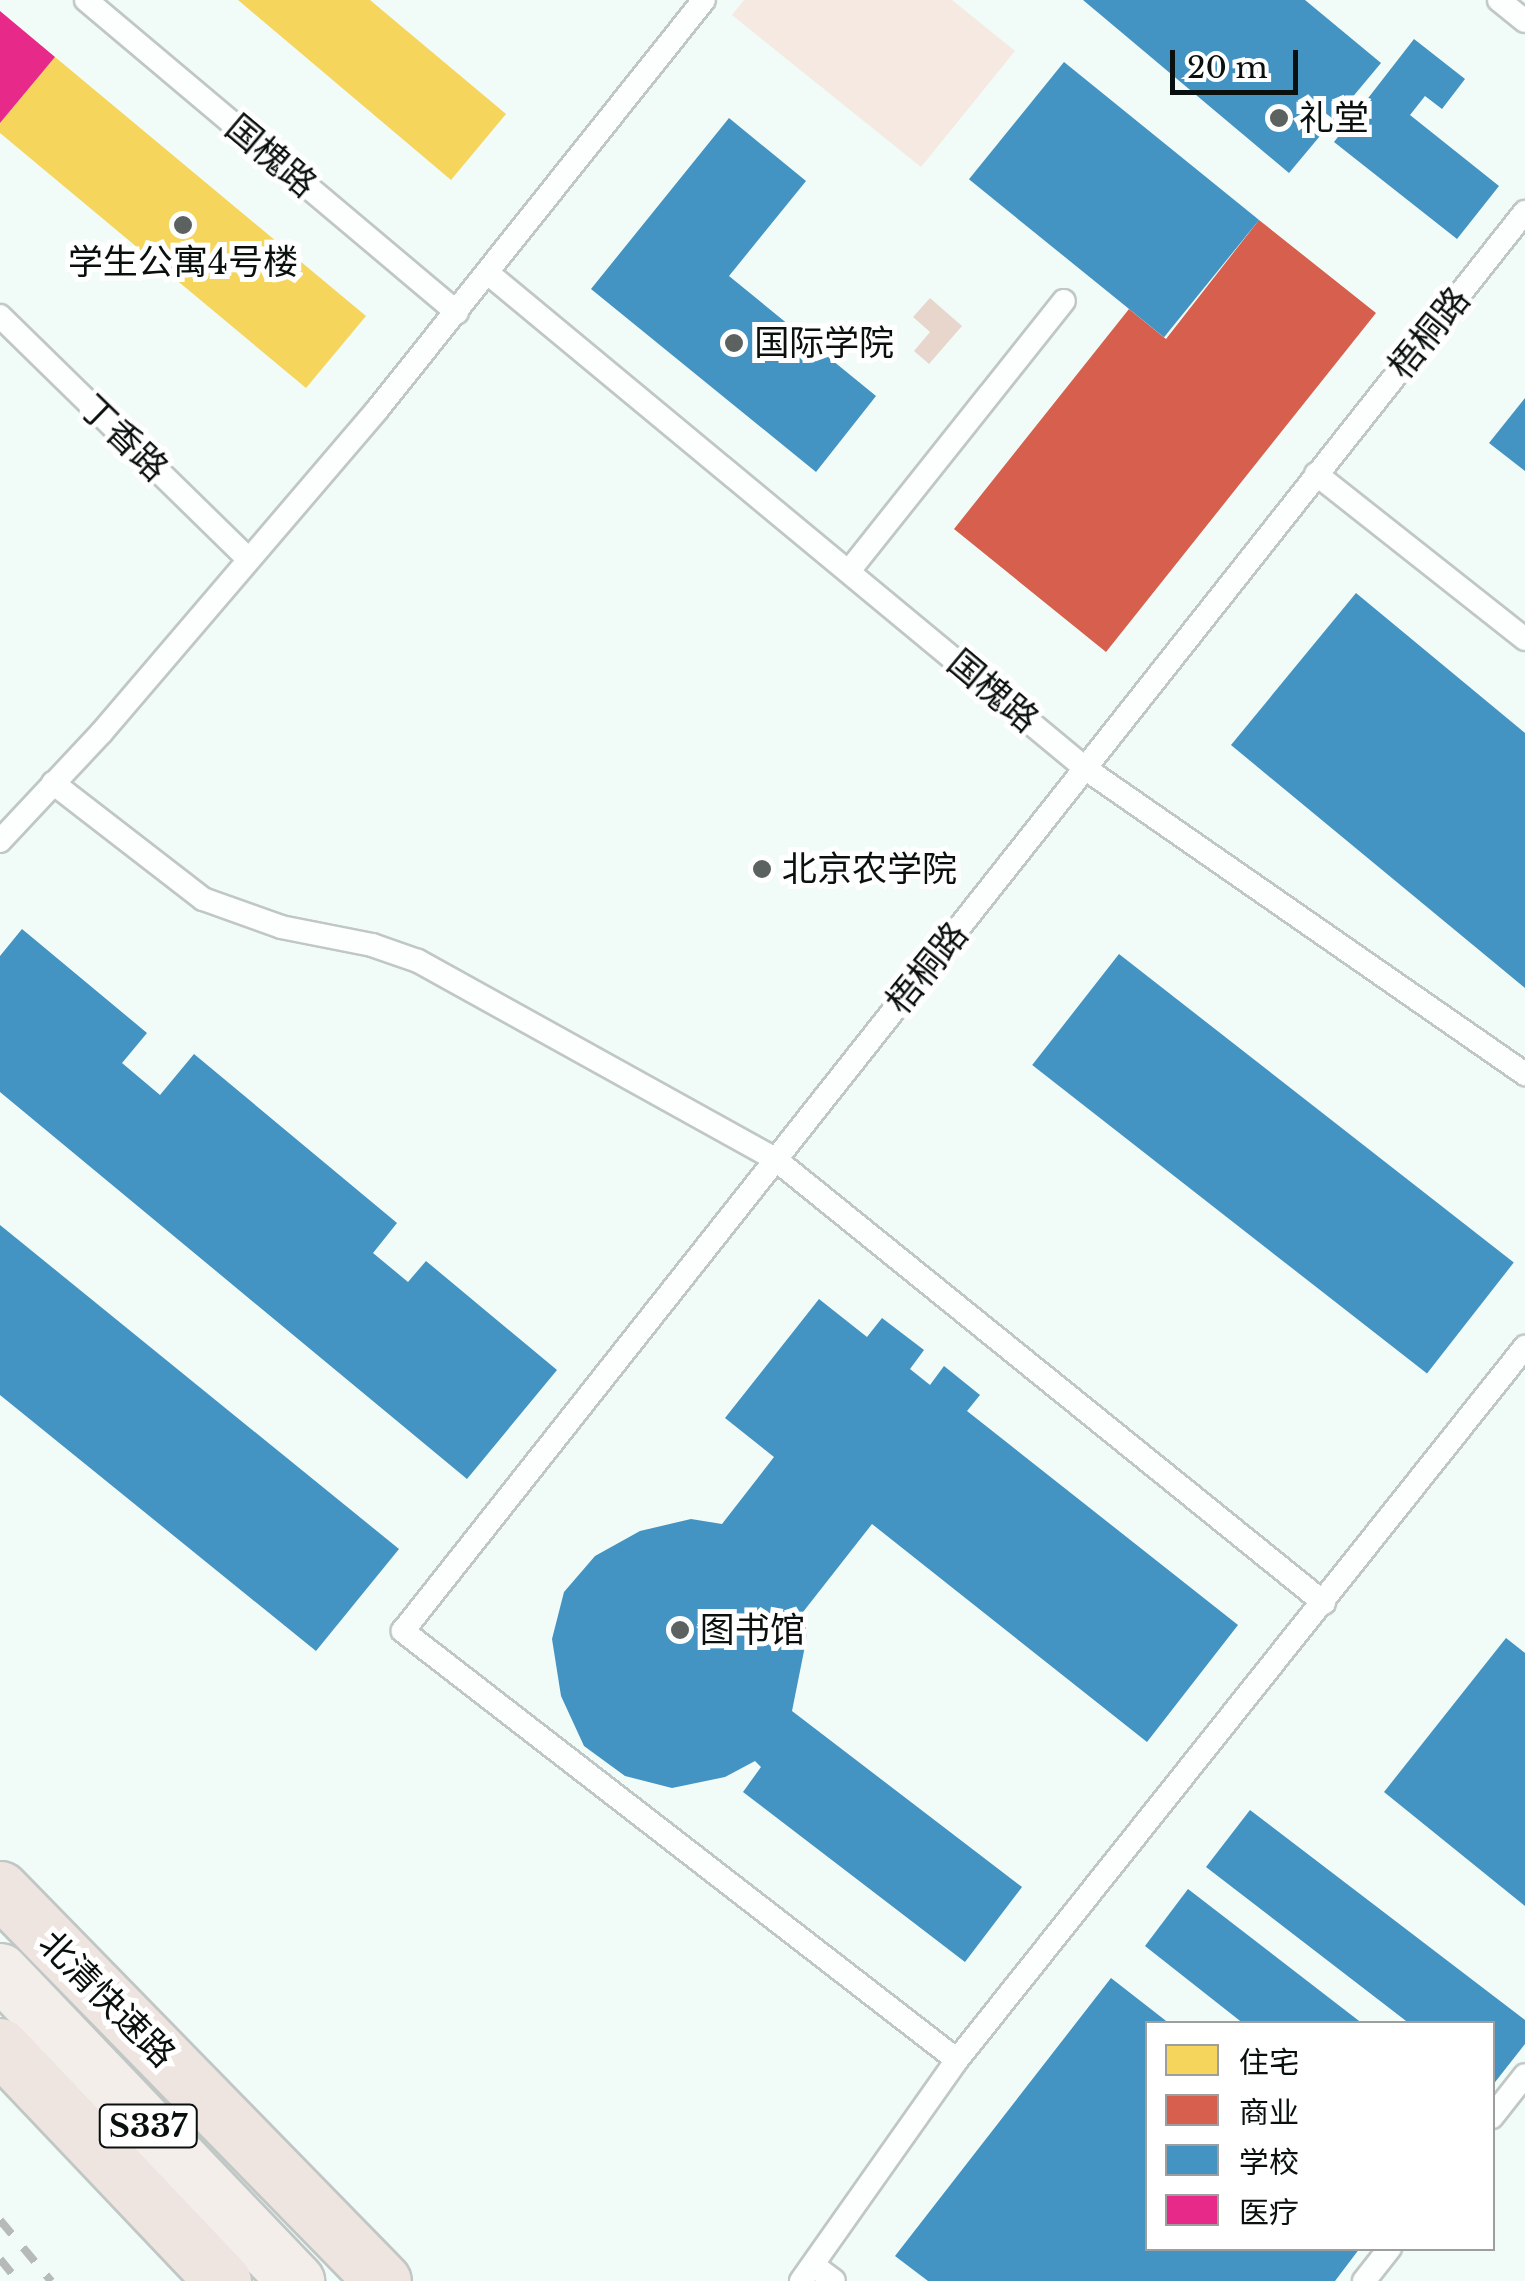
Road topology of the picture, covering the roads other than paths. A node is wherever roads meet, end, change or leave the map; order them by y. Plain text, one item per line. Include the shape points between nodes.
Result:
1 (86, 0) edge
2 (704, 0) edge
3 (1499, 0) edge
4 (1525, 22) edge
5 (1525, 212) edge
6 (489, 274) junction
7 (1064, 300) dead end
8 (457, 312) junction
9 (0, 316) edge
10 (1316, 474) junction
11 (248, 559) junction
12 (849, 571) junction
13 (1525, 638) edge
14 (1086, 769) junction
15 (53, 783) junction
16 (0, 841) edge
17 (1525, 1074) edge
18 (775, 1159) junction
19 (1525, 1347) edge
20 (1324, 1603) junction
21 (0, 1889) edge
22 (0, 1970) edge
23 (0, 2046) edge
24 (957, 2060) junction
25 (1525, 2075) edge
26 (1495, 2112) edge
27 (1388, 2251) edge
28 (807, 2273) edge
29 (223, 2281) edge
30 (296, 2281) edge
31 (383, 2281) edge
32 (834, 2281) edge
33 (1364, 2281) edge

1 - 8 lane, 国槐路
2 - 6 lane
3 - 4 lane
5 - 10 lane, 梧桐路
6 - 8 lane
6 - 12 lane, 国槐路
7 - 12 lane
8 - 11 lane
9 - 11 lane, 丁香路
10 - 13 lane
10 - 14 lane, 梧桐路
11 - 15 lane
12 - 14 lane, 国槐路
14 - 17 lane, 国槐路
14 - 18 lane, 梧桐路
15 - 16 lane
15 - 18 lane via 203,899 282,927 418,961
18 - 20 lane
18 - 24 lane, 梧桐路 via 403,1631
19 - 20 lane
20 - 24 lane
21 - 31 highway, 北清快速路
22 - 30 main road, S337
23 - 29 highway
24 - 28 lane
25 - 26 lane
27 - 33 lane
28 - 32 lane

